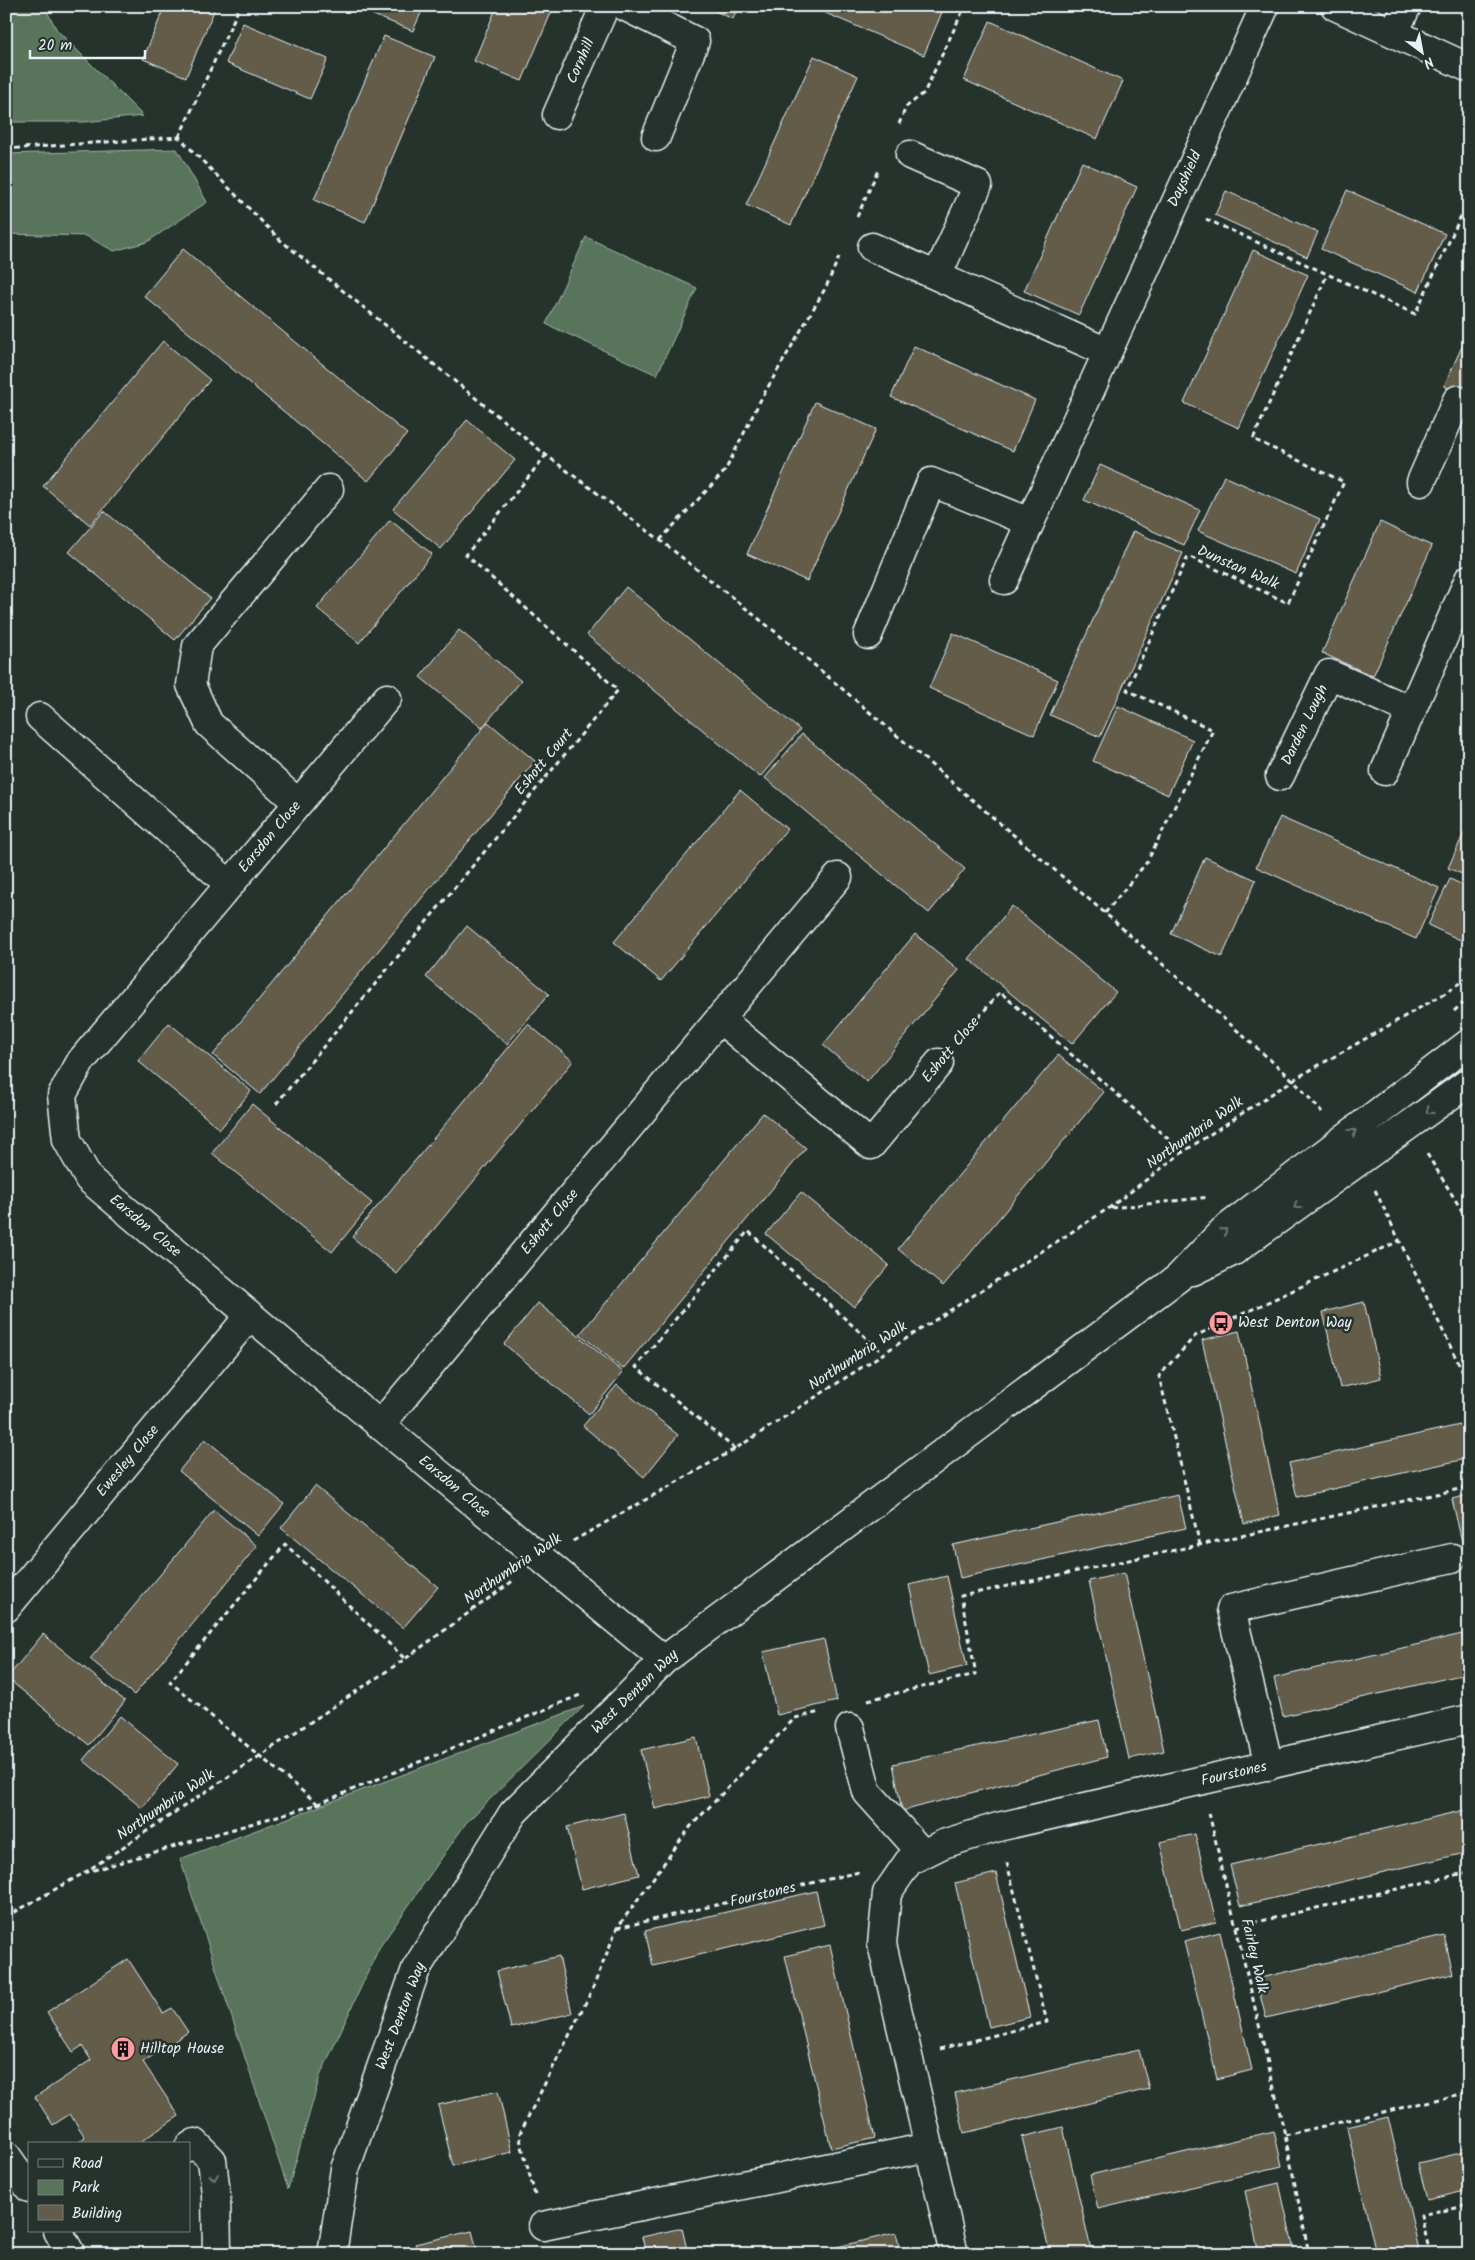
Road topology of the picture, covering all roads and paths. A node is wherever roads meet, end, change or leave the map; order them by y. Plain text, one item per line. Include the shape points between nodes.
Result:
1 (240, 6) edge
2 (605, 6) edge
3 (624, 6) edge
4 (965, 6) edge
5 (1265, 6) edge
6 (1335, 6) edge
7 (1406, 6) edge
8 (1394, 33) junction
9 (1469, 68) edge
10 (557, 115) dead end
11 (899, 125) dead end
12 (179, 137) junction
13 (656, 137) dead end
14 (6, 149) edge
15 (910, 155) dead end
16 (883, 159) dead end
17 (1469, 199) edge
18 (1174, 204) junction
19 (856, 219) dead end
20 (872, 247) dead end
21 (841, 253) dead end
22 (1328, 275) junction
23 (938, 276) junction
24 (1107, 352) junction
25 (1469, 406) edge
26 (546, 455) junction
27 (1421, 482) dead end
28 (329, 489) dead end
29 (1030, 522) junction
30 (660, 540) junction
31 (1469, 579) edge
32 (1004, 580) dead end
33 (868, 635) dead end
34 (387, 698) dead end
35 (1412, 711) junction
36 (40, 717) dead end
37 (1385, 771) dead end
38 (1280, 776) dead end
39 (298, 803) junction
40 (838, 878) dead end
41 (230, 884) junction
42 (1105, 913) junction
43 (1469, 976) edge
44 (720, 1019) junction
45 (1469, 1043) edge
46 (939, 1063) joint
47 (1293, 1080) junction
48 (1469, 1082) edge
49 (276, 1104) dead end
50 (1324, 1115) dead end
51 (1422, 1146) dead end
52 (1183, 1152) junction
53 (1374, 1187) dead end
54 (1469, 1222) edge
55 (1399, 1241) junction
56 (1178, 1278) junction
57 (250, 1314) junction
58 (883, 1353) junction
59 (1469, 1385) edge
60 (380, 1425) junction
61 (735, 1448) junction
62 (1200, 1545) dead end
63 (1452, 1558) dead end
64 (542, 1559) junction
65 (6, 1608) edge
66 (405, 1659) junction
67 (664, 1660) junction
68 (582, 1694) dead end
69 (1469, 1719) edge
70 (850, 1728) dead end
71 (259, 1757) junction
72 (1269, 1766) junction
73 (1202, 1781) junction
74 (318, 1804) junction
75 (998, 1827) junction
76 (916, 1857) junction
77 (1469, 1872) edge
78 (84, 1873) junction
79 (6, 1917) edge
80 (1236, 1927) junction
81 (617, 1928) dead end
82 (909, 2057) junction
83 (1469, 2092) edge
84 (1285, 2135) junction
85 (190, 2146) edge
86 (930, 2147) junction
87 (6, 2155) edge
88 (28, 2187) edge
89 (1469, 2204) edge
90 (543, 2226) dead end
91 (59, 2232) edge
92 (71, 2254) edge
93 (217, 2254) edge
94 (332, 2254) edge
95 (954, 2254) edge
96 (1309, 2254) edge
97 (1430, 2254) edge

1 - 12 path
2 - 10 street, Cornhill
3 - 13 street via 695,40
4 - 11 path via 924,93 906,108
5 - 18 street, Dayshield
6 - 8 street
7 - 8 street
8 - 9 street
12 - 14 path
12 - 26 path via 279,239
15 - 23 street via 978,185
16 - 19 path
17 - 22 path via 1416,314
18 - 22 path
18 - 24 street, Dayshield
20 - 23 street
21 - 30 path via 826,287 761,399 725,471
22 - 42 path, Dunstan Walk via 1253,439 1344,482 1288,603 1188,556 1127,690 1213,730 1147,862
23 - 24 street
24 - 29 street, Dayshield
25 - 27 street via 1457,400
26 - 30 path
26 - 49 path, Eshott Court via 466,555 618,690
28 - 39 street via 197,646 191,685 209,724
29 - 32 street, Dayshield
29 - 33 street via 931,482
30 - 42 path via 778,634
31 - 35 street
34 - 39 street, Earsdon Close
35 - 37 street
35 - 38 street, Darden Lough via 1329,674
36 - 41 street
39 - 41 street, Earsdon Close
40 - 44 street, Eshott Close
41 - 57 street, Earsdon Close via 82,1061 62,1095 66,1140 89,1179
42 - 47 path
43 - 47 path, Northumbria Walk via 1444,994
44 - 46 street, Eshott Close via 871,1145
44 - 60 street, Eshott Close
56 -> 45 street, West Denton Way via 1223,1231
46 - 52 path, Eshott Close via 1000,992
47 - 50 path
47 - 52 path, Northumbria Walk
48 -> 56 street, West Denton Way via 1234,1251
51 - 54 path
52 - 58 path, Northumbria Walk via 1109,1208
53 - 55 path
55 - 59 path
55 - 62 path via 1195,1336 1159,1376
56 - 67 street, West Denton Way
57 - 60 street, Earsdon Close
57 - 65 street, Ewesley Close
58 - 61 path, Northumbria Walk
58 - 61 path via 748,1231 636,1366
60 - 64 street, Earsdon Close
61 - 64 path, Northumbria Walk
63 - 72 street via 1231,1609
64 - 66 path, Northumbria Walk
64 - 67 street, Earsdon Close
66 - 71 path, Northumbria Walk
66 - 71 path via 285,1544 170,1682
67 - 94 street, West Denton Way via 513,1814 416,1969 345,2169
68 - 74 path
69 - 72 street, Fourstones
70 - 76 street via 867,1792
71 - 74 path
71 - 78 path, Northumbria Walk
72 - 73 street, Fourstones
73 - 75 street, Fourstones
73 - 80 path, Fairley Walk
74 - 78 path
75 - 76 street, Fourstones via 942,1844
75 - 82 path via 1047,2022
76 - 81 path, Fourstones
76 - 82 street, Fourstones via 887,1893 882,1944
77 - 80 path
78 - 79 path
80 - 84 path, Fairley Walk
82 - 86 street, Fourstones
83 - 84 path
84 - 96 path, Fairley Walk
85 -> 93 street via 195,2143 212,2160
86 - 90 street
86 - 95 street, Fourstones
87 - 88 street
89 - 97 path via 1421,2215
91 - 92 street

